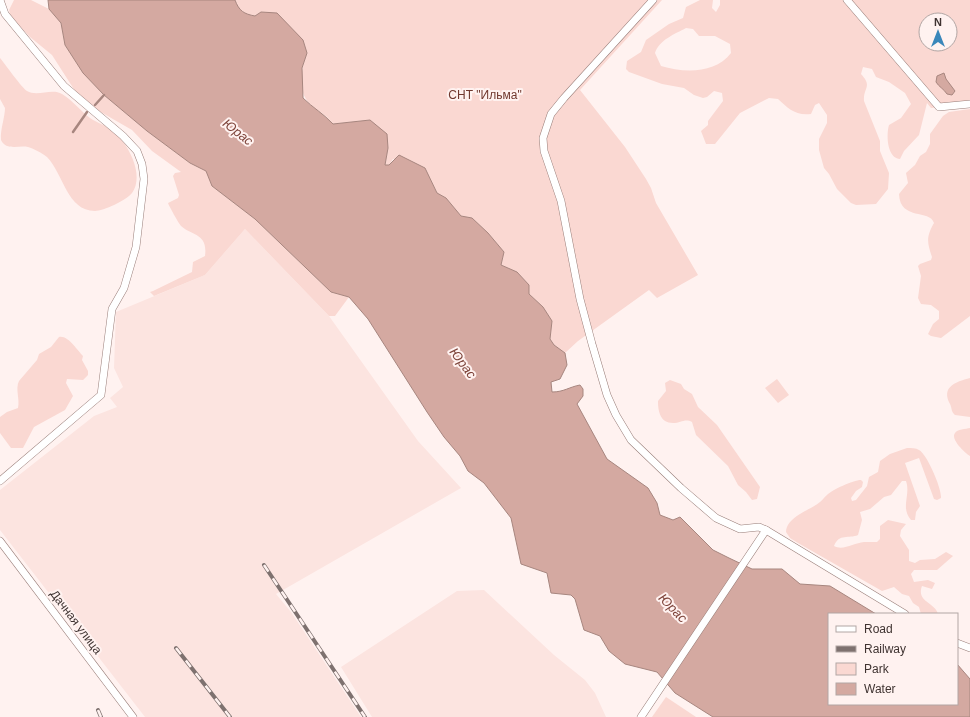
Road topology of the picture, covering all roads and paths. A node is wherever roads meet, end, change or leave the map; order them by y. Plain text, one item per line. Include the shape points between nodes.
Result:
1 (0, 0) edge
2 (653, 0) edge
3 (847, 0) edge
4 (970, 104) edge
5 (0, 481) edge
6 (766, 530) junction
7 (0, 542) edge
8 (903, 613) edge
9 (958, 644) edge
10 (970, 648) edge
11 (642, 714) edge
12 (133, 717) edge

1 - 5 street via 6,14 64,86 137,151 144,179 136,247 124,288 112,310 101,395
2 - 6 street via 551,114 543,138 544,150 561,201 580,299 592,344 607,395 616,415 631,440 716,518 740,529 759,526
3 - 4 street via 939,107
6 - 8 street
6 - 11 street
7 - 12 street, Дачная улица
9 - 10 street

